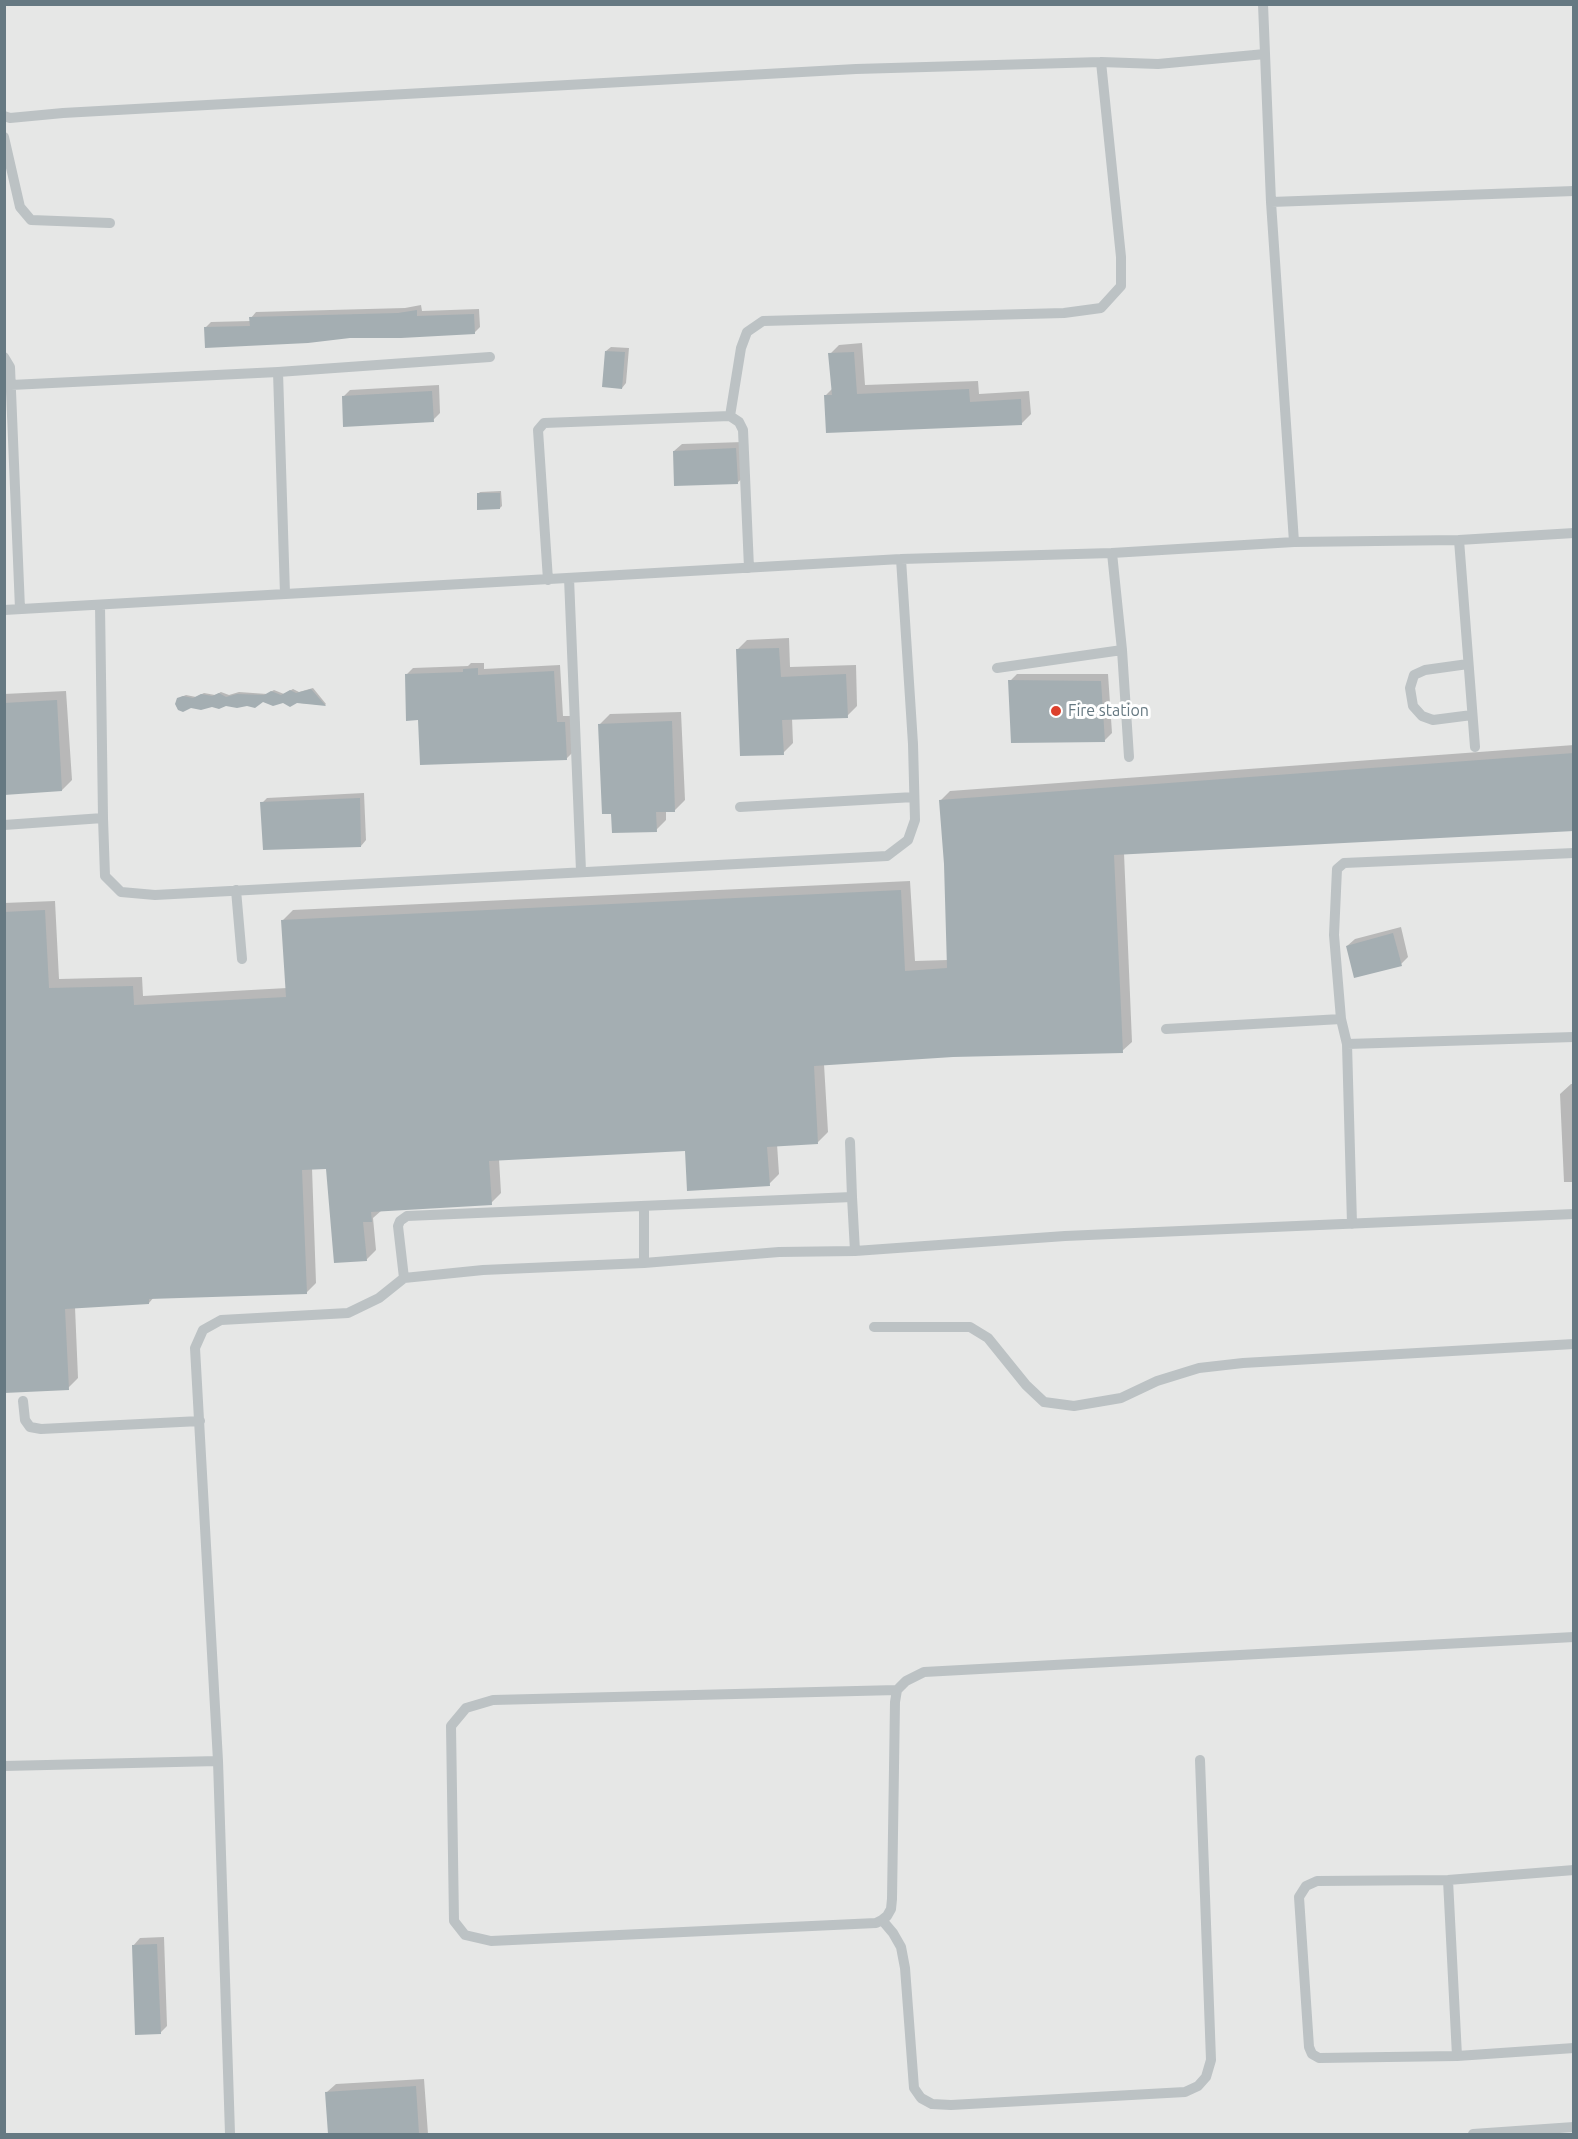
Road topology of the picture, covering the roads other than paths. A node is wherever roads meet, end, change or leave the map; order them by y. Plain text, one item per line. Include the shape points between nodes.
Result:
1 (1263, 4) edge
2 (1265, 54) junction
3 (1101, 62) junction
4 (4, 116) edge
5 (4, 138) edge
6 (1574, 191) edge
7 (1271, 202) junction
8 (110, 223) dead end
9 (4, 357) edge
10 (490, 357) dead end
11 (278, 372) junction
12 (11, 385) junction
13 (730, 416) junction
14 (1574, 532) edge
15 (1459, 540) junction
16 (1293, 542) junction
17 (1112, 553) junction
18 (901, 560) junction
19 (749, 568) junction
20 (569, 578) junction
21 (548, 579) junction
22 (285, 594) junction
23 (100, 604) junction
24 (20, 609) junction
25 (4, 610) edge
26 (1122, 650) junction
27 (1468, 664) junction
28 (997, 668) dead end
29 (1472, 715) junction
30 (1475, 747) dead end
31 (1129, 757) dead end
32 (914, 797) junction
33 (740, 807) dead end
34 (103, 818) junction
35 (4, 825) edge
36 (1574, 853) edge
37 (581, 871) junction
38 (236, 890) junction
39 (242, 959) dead end
40 (1341, 1020) junction
41 (1166, 1029) dead end
42 (1574, 1037) edge
43 (1347, 1044) junction
44 (850, 1142) dead end
45 (852, 1197) junction
46 (644, 1206) junction
47 (1574, 1214) edge
48 (1352, 1224) junction
49 (855, 1251) junction
50 (644, 1263) junction
51 (404, 1278) junction
52 (874, 1327) dead end
53 (1574, 1344) edge
54 (23, 1401) dead end
55 (200, 1420) junction
56 (1574, 1638) edge
57 (897, 1690) junction
58 (1200, 1760) dead end
59 (218, 1761) junction
60 (4, 1766) edge
61 (1574, 1870) edge
62 (1448, 1880) junction
63 (882, 1920) junction
64 (1574, 2048) edge
65 (1457, 2056) junction
66 (1574, 2127) edge
67 (230, 2134) edge
68 (1473, 2134) edge

1 - 2 lane
2 - 3 lane via 1158,64
2 - 7 lane
3 - 4 lane via 856,69
3 - 13 lane via 1121,257 1121,286 1101,308 1064,314 763,321 747,332 741,348
5 - 8 lane via 20,207 32,220
6 - 7 lane
7 - 16 lane
9 - 12 lane via 10,367
10 - 11 lane
11 - 12 lane
11 - 22 lane
12 - 24 lane
13 - 19 lane via 743,430
13 - 21 lane via 543,423 538,430
14 - 15 lane
15 - 16 lane
15 - 27 lane
16 - 17 lane
17 - 18 lane
17 - 26 lane
18 - 19 lane
18 - 32 lane
19 - 20 lane
20 - 21 lane
20 - 37 lane
21 - 22 lane
22 - 23 lane
23 - 24 lane
23 - 34 lane
24 - 25 lane
26 - 28 lane
26 - 31 lane
27 - 29 lane
27 - 29 lane via 1425,670 1414,675 1410,688 1413,706 1422,716 1432,720
29 - 30 lane
32 - 33 lane
32 - 37 lane via 915,820 908,840 887,856
34 - 35 lane
34 - 38 lane via 105,876 121,892 155,895
36 - 40 lane via 1344,863 1337,869 1334,934
37 - 38 lane
38 - 39 lane
40 - 41 lane
40 - 43 lane
42 - 43 lane
43 - 48 lane
44 - 45 lane
45 - 46 lane
45 - 49 lane
46 - 50 lane
46 - 51 lane via 407,1216 398,1226
47 - 48 lane
48 - 49 lane via 1065,1236
49 - 50 lane via 779,1252
50 - 51 lane via 483,1270
51 - 55 lane via 379,1298 348,1312 221,1320 203,1330 195,1348
52 - 53 lane via 970,1328 988,1338 1044,1402 1074,1406 1122,1398 1198,1368
54 - 55 lane via 25,1420 30,1427 41,1430
55 - 59 lane
56 - 57 lane via 934,1670 906,1681
57 - 63 lane via 892,1899 891,1909
57 - 63 lane via 493,1701 466,1708 451,1726 454,1921 465,1935 491,1941
58 - 63 lane via 1211,2060 1206,2077 1198,2086 1185,2092 932,2104 914,2088 901,1947
59 - 60 lane
59 - 67 lane
61 - 62 lane
62 - 65 lane
62 - 65 lane via 1317,1881 1306,1886 1299,1897 1312,2054 1319,2058
64 - 65 lane
66 - 68 lane

